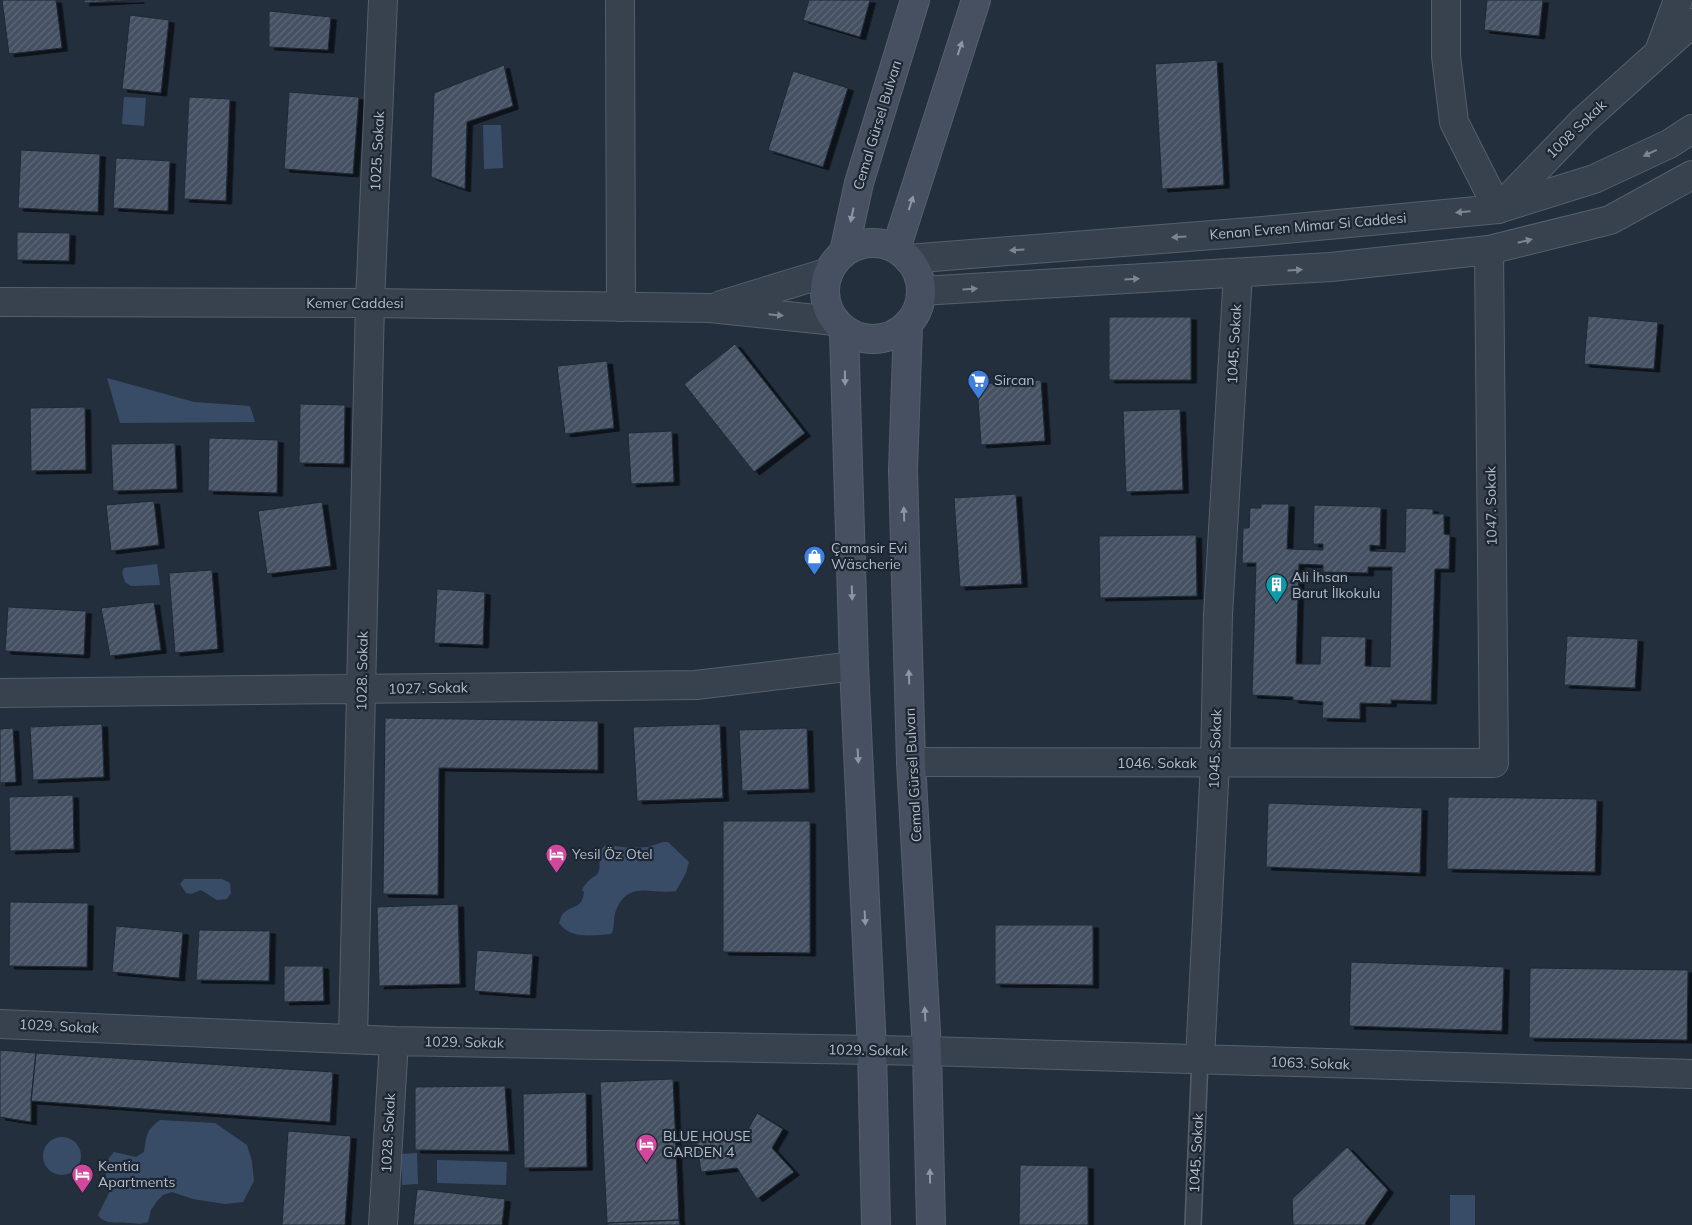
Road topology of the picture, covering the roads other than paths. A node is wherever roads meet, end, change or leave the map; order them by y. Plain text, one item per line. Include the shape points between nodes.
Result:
1 (383, 0) edge
2 (620, 0) edge
3 (915, 0) edge
4 (976, 0) edge
5 (1446, 0) edge
6 (1678, 0) edge
7 (1692, 22) edge
8 (1658, 53) junction
9 (1692, 129) edge
10 (1692, 175) edge
11 (1498, 209) junction
12 (1489, 250) junction
13 (902, 254) junction
14 (837, 262) junction
15 (1238, 273) junction
16 (922, 291) junction
17 (0, 302) edge
18 (370, 303) junction
19 (621, 307) junction
20 (710, 308) junction
21 (839, 325) junction
22 (908, 325) junction
23 (854, 666) junction
24 (361, 689) junction
25 (0, 692) edge
26 (911, 762) junction
27 (1215, 763) junction
28 (1494, 763) joint
29 (0, 1024) edge
30 (353, 1040) junction
31 (394, 1041) junction
32 (872, 1050) junction
33 (927, 1051) junction
34 (1200, 1059) junction
35 (1692, 1074) edge
36 (383, 1225) edge
37 (876, 1225) edge
38 (931, 1225) edge
39 (1193, 1225) edge

1 - 18 street, 1025. Sokak
2 - 19 street
3 -> 14 main road, Cemal Gürsel Bulvarı
13 -> 4 main road
5 - 11 street via 1446,56 1454,122
6 - 8 street, 1008 Sokak
7 - 8 street, 1008 Sokak
8 - 11 street, 1008 Sokak via 1582,121
9 -> 11 street, Kenan Evren Mimar Si Caddesi via 1669,144 1594,180
12 -> 10 street via 1610,220
11 -> 13 street, Kenan Evren Mimar Si Caddesi via 1263,231
15 -> 12 street via 1331,268
12 - 28 street, 1047. Sokak
13 - 14 main road via 883,244 870,243 856,246
13 - 16 main road via 916,268
14 - 20 street
14 - 21 main road via 825,284 825,297 828,310
16 -> 15 street
15 - 27 street, 1045. Sokak via 1218,615
16 - 22 main road via 918,310
17 - 18 street, Kemer Caddesi
18 - 19 street, Kemer Caddesi
18 - 24 street, 1028. Sokak
19 - 20 street, Kemer Caddesi
20 -> 21 street
21 - 22 main road via 869,340 897,334
21 -> 23 main road
26 -> 22 main road, Cemal Gürsel Bulvarı via 903,470
23 - 24 street, 1027. Sokak via 696,685
23 -> 32 main road
24 - 25 street, 1027. Sokak
24 - 30 street, 1028. Sokak
26 - 27 street, 1046. Sokak
33 -> 26 main road, Cemal Gürsel Bulvarı
27 - 28 street, 1046. Sokak
27 - 34 street, 1045. Sokak
29 - 30 street, 1029. Sokak
30 - 31 street, 1029. Sokak
31 - 32 street, 1029. Sokak
31 - 36 street, 1028. Sokak
32 - 33 street, 1029. Sokak
32 - 37 main road
33 - 34 street, 1063. Sokak
38 -> 33 main road, Cemal Gürsel Bulvarı
34 - 35 street, 1063. Sokak
34 - 39 lane, 1045. Sokak

